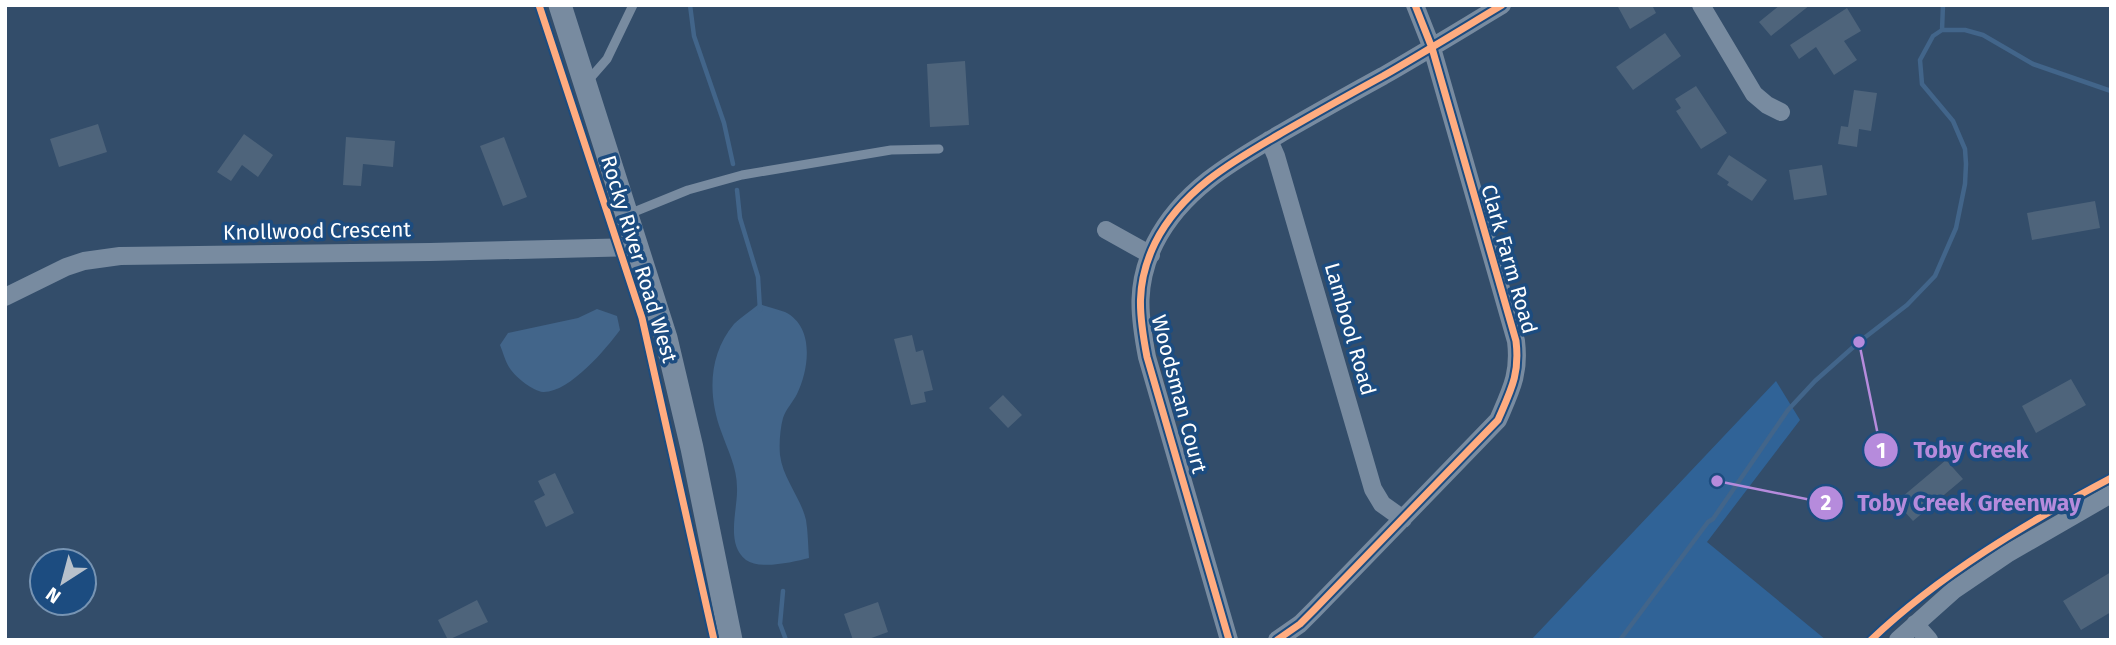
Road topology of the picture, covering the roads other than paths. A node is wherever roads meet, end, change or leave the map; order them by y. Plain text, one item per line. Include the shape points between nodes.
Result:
1 (559, 5) edge
2 (633, 5) edge
3 (1415, 5) edge
4 (1502, 5) edge
5 (1701, 5) edge
6 (1432, 48) junction
7 (584, 84) junction
8 (1781, 112) dead end
9 (1269, 140) junction
10 (939, 149) dead end
11 (627, 215) junction
12 (1106, 230) dead end
13 (638, 247) junction
14 (1151, 255) junction
15 (5, 297) edge
16 (2111, 494) edge
17 (1403, 519) junction
18 (1915, 624) junction
19 (731, 640) edge
20 (1229, 640) edge
21 (1277, 640) edge
22 (1898, 640) edge
23 (1929, 640) edge

1 - 7 street, Rocky River Road West
2 - 7 lane via 607,59
3 - 6 street, Clark Farm Road
4 - 6 street, Woodsman Court
5 - 8 street via 1754,94
6 - 9 street, Woodsman Court
6 - 17 street, Clark Farm Road via 1516,341 1518,363 1498,420
7 - 11 street, Rocky River Road West
9 - 14 street, Woodsman Court via 1226,165 1186,198
9 - 17 street, Lambool Road via 1373,489 1382,504
10 - 11 lane via 891,150 741,175
11 - 13 street, Rocky River Road West
12 - 14 street
13 - 15 street, Knollwood Crescent via 120,256 66,267
13 - 19 street, Rocky River Road West via 681,399
14 - 20 street, Woodsman Court via 1139,314 1147,357
16 - 18 street via 2007,554
17 - 21 street, Clark Farm Road via 1300,624
18 - 22 street
18 - 23 street

